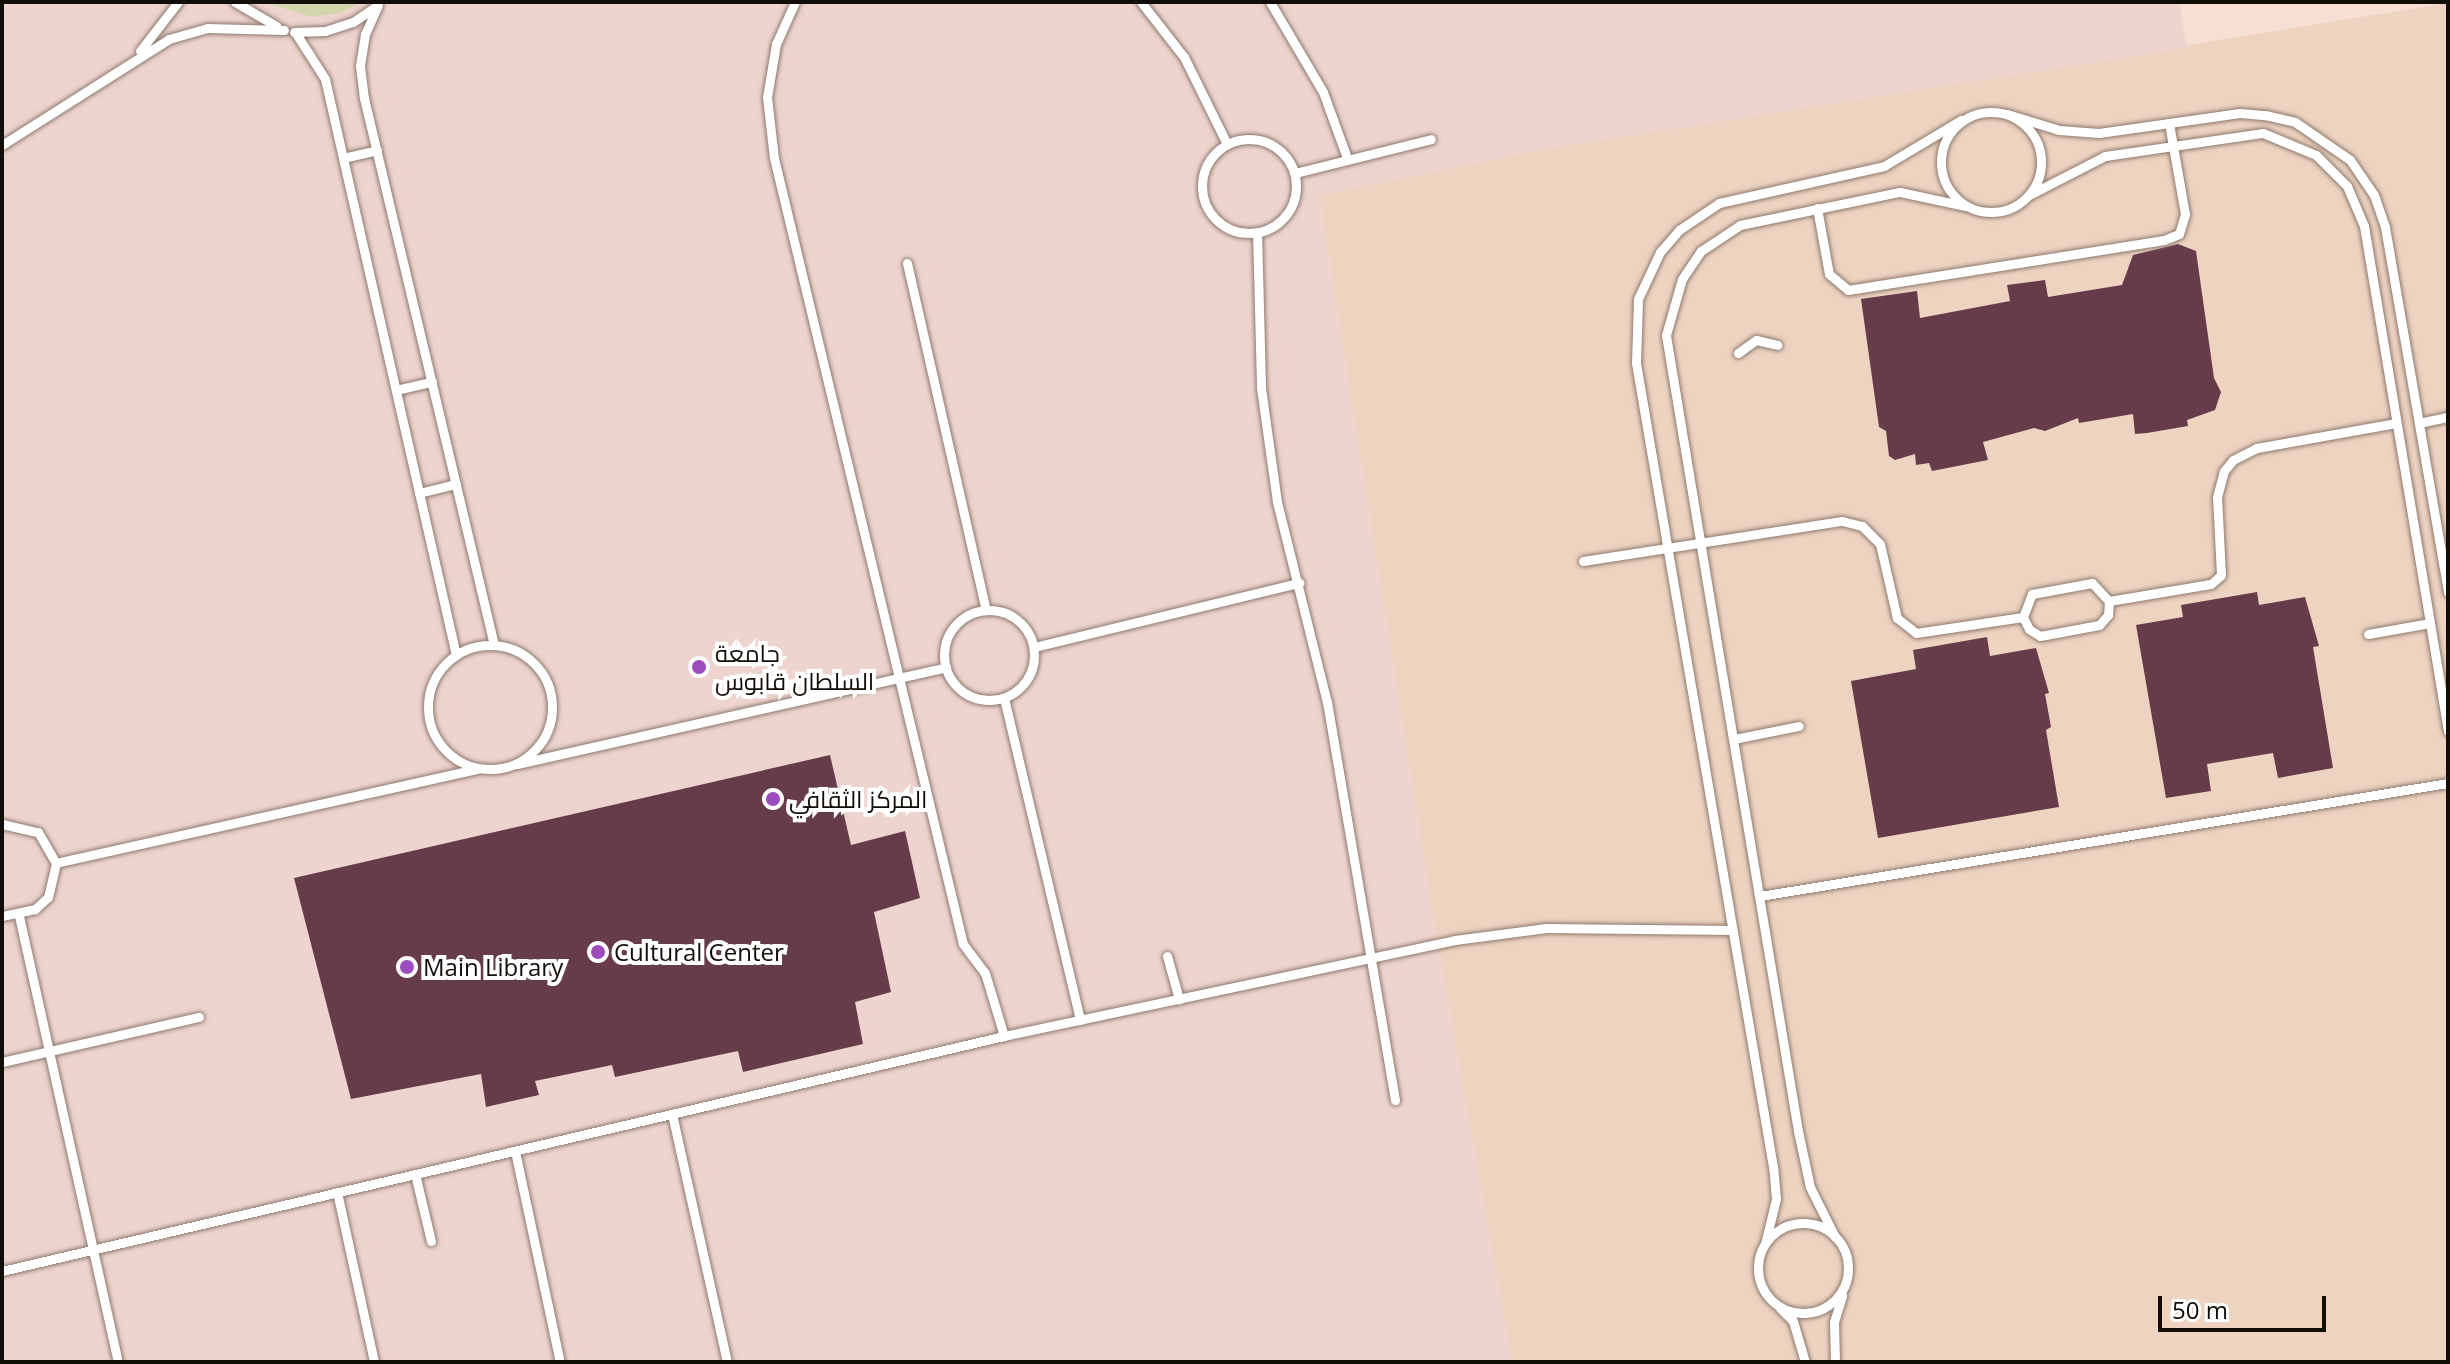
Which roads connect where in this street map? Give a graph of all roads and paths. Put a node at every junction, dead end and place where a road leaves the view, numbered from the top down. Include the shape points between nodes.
1 (178, 2) edge
2 (235, 2) edge
3 (795, 2) edge
4 (1141, 2) edge
5 (1270, 2) edge
6 (379, 4) edge
7 (284, 30) junction
8 (295, 32) junction
9 (135, 56) junction
10 (2007, 114) junction
11 (1961, 120) junction
12 (2169, 123) junction
13 (1431, 139) dead end
14 (1227, 144) junction
15 (2, 145) edge
16 (2173, 145) junction
17 (377, 150) junction
18 (343, 158) junction
19 (1347, 158) junction
20 (1295, 173) junction
21 (2029, 195) junction
22 (1965, 206) junction
23 (1817, 208) junction
24 (1257, 232) junction
25 (907, 263) dead end
26 (1777, 345) dead end
27 (1738, 353) dead end
28 (432, 382) junction
29 (396, 390) junction
30 (2448, 417) edge
31 (2396, 423) junction
32 (2419, 423) junction
33 (456, 484) junction
34 (419, 493) junction
35 (1702, 542) junction
36 (1667, 548) junction
37 (1583, 561) dead end
38 (1299, 583) junction
39 (2448, 593) edge
40 (2109, 601) junction
41 (986, 610) junction
42 (2023, 617) junction
43 (2430, 623) junction
44 (2368, 634) dead end
45 (494, 645) junction
46 (1034, 647) junction
47 (456, 655) junction
48 (946, 667) junction
49 (899, 680) junction
50 (1004, 698) junction
51 (1799, 726) dead end
52 (2448, 731) edge
53 (1734, 739) junction
54 (517, 764) junction
55 (477, 769) junction
56 (2448, 783) edge
57 (2, 824) edge
58 (56, 863) junction
59 (1760, 896) junction
60 (2, 916) edge
61 (19, 916) junction
62 (1732, 930) junction
63 (1167, 956) dead end
64 (1369, 958) junction
65 (1179, 999) junction
66 (199, 1017) dead end
67 (1080, 1020) junction
68 (1004, 1036) junction
69 (49, 1051) junction
70 (2, 1062) edge
71 (1395, 1100) dead end
72 (672, 1114) junction
73 (515, 1151) junction
74 (415, 1174) junction
75 (337, 1192) junction
76 (1835, 1237) junction
77 (431, 1241) dead end
78 (1765, 1244) junction
79 (93, 1250) junction
80 (2, 1271) edge
81 (1844, 1287) junction
82 (1772, 1300) junction
83 (118, 1362) edge
84 (374, 1362) edge
85 (560, 1362) edge
86 (727, 1362) edge
87 (1805, 1362) edge
88 (1835, 1362) edge

1 - 9 lane
2 - 7 lane
3 - 49 lane via 776,44 767,97 774,158
4 - 14 lane via 1184,57
5 - 19 lane via 1323,92
6 - 8 lane via 353,22 325,31
6 - 17 lane via 365,34 360,66
7 - 8 lane
7 - 9 lane via 207,28
8 - 18 lane via 325,79
9 - 15 lane
10 - 11 lane via 1991,111
10 - 12 lane via 2080,132
10 - 21 lane via 2021,121 2039,147 2038,180
11 - 22 lane via 1942,146 1940,162 1943,179
11 - 36 lane via 1884,166 1719,203 1679,230 1660,252 1638,299 1633,329
12 - 16 lane
12 - 32 lane via 2265,115 2295,122 2350,160 2374,195 2385,227
13 - 19 lane
14 - 20 lane via 1243,139 1268,143 1287,158
14 - 24 lane via 1206,168 1205,201 1225,226
16 - 21 lane via 2087,161
16 - 23 lane via 2185,214 2179,234 2164,240 1848,290 1829,274
16 - 31 lane via 2263,133 2298,145 2332,167 2347,186 2364,226
17 - 18 lane
17 - 28 lane
18 - 29 lane
19 - 20 lane
20 - 24 lane via 1293,204 1272,227
21 - 22 lane via 1999,212
22 - 23 lane via 1900,192
23 - 35 lane via 1765,216 1717,237 1682,279 1670,306 1670,379
24 - 38 lane via 1261,388 1277,502
25 - 41 lane
26 - 27 lane via 1756,340
28 - 29 lane
28 - 33 lane
29 - 34 lane
30 - 32 lane
31 - 40 lane via 2257,448 2233,460 2217,497 2221,575 2211,584
31 - 43 lane
32 - 39 lane
33 - 34 lane
33 - 45 lane
34 - 47 lane
35 - 36 lane
35 - 42 lane via 1842,521 1862,526 1880,544 1897,618 1916,633
35 - 53 lane
36 - 37 lane
36 - 62 lane
38 - 46 lane
38 - 64 lane via 1327,702
40 - 42 lane via 2092,583 2032,594
40 - 42 lane via 2108,615 2099,625 2084,628 2040,636
41 - 46 lane via 1022,623
41 - 48 lane via 957,623 944,651
43 - 44 lane
43 - 52 lane
45 - 47 lane
45 - 54 lane via 526,657 550,692 546,735
46 - 50 lane via 1029,678
47 - 55 lane via 431,688 428,709 442,747
48 - 49 lane
48 - 50 lane via 968,696
49 - 54 lane
49 - 68 lane via 963,944 985,973
50 - 67 lane
51 - 53 lane
53 - 59 lane
54 - 55 lane
55 - 58 lane
56 - 59 lane
57 - 58 lane via 21,824 38,832
58 - 61 lane via 48,897
59 - 76 lane via 1810,1187
60 - 61 lane
61 - 69 lane
62 - 64 lane via 1546,928
62 - 78 lane via 1773,1167 1774,1220
63 - 65 lane
64 - 65 lane
64 - 71 lane
65 - 67 lane
66 - 69 lane
67 - 68 lane
68 - 72 lane
69 - 70 lane
69 - 79 lane
72 - 73 lane
72 - 86 lane
73 - 74 lane
73 - 85 lane
74 - 75 lane
74 - 77 lane
75 - 79 lane
75 - 84 lane
76 - 78 lane via 1803,1223 1788,1225
76 - 81 lane via 1847,1258
78 - 82 lane via 1759,1274
79 - 80 lane
79 - 83 lane
81 - 82 lane via 1837,1299 1811,1312 1797,1313
81 - 88 lane via 1834,1322
82 - 87 lane via 1793,1321

